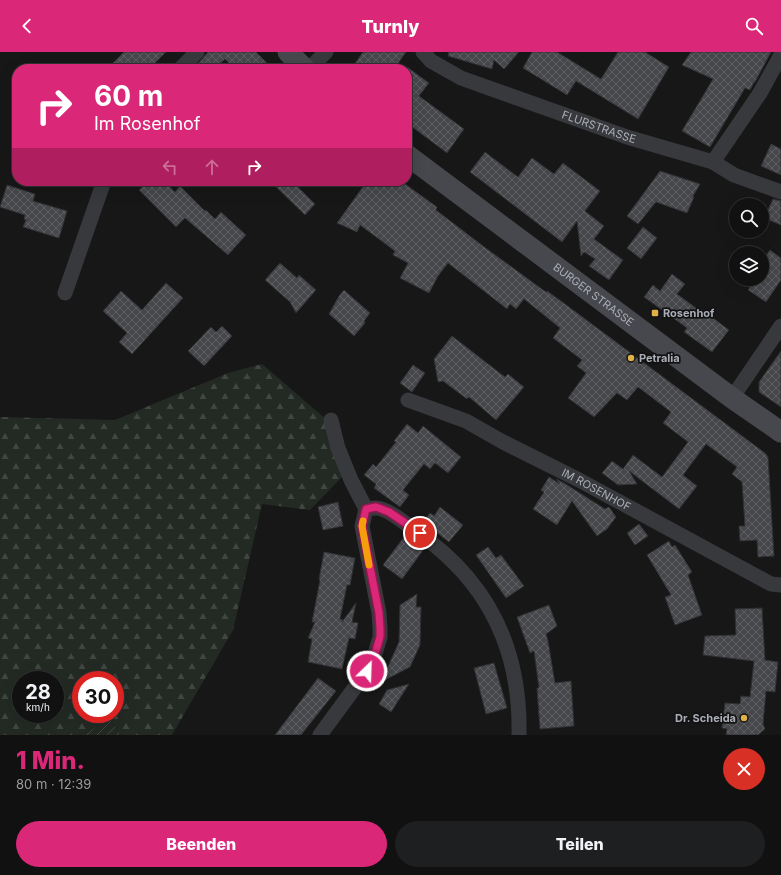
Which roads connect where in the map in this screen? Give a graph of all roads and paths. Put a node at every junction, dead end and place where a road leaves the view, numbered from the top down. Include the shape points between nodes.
1 (197, 52) edge
2 (288, 52) edge
3 (326, 52) edge
4 (423, 52) edge
5 (781, 55) edge
6 (185, 64) edge
7 (301, 64) edge
8 (314, 64) edge
9 (412, 159) edge
10 (713, 162) junction
11 (102, 186) edge
12 (781, 192) edge
13 (65, 293) dead end
14 (781, 326) edge
15 (732, 398) junction
16 (408, 400) dead end
17 (331, 420) dead end
18 (781, 432) edge
19 (366, 509) junction
20 (781, 585) edge
21 (320, 735) edge
22 (520, 735) edge

1 - 6 street
2 - 7 main road
3 - 8 street
4 - 10 street, FLURSTRASSE via 431,61 461,78 627,137
5 - 10 street via 760,93
9 - 15 main road, BURGER STRASSE
10 - 12 street, FLURSTRASSE via 734,175
11 - 13 street
14 - 15 street
15 - 18 main road, BURGER STRASSE
16 - 20 street, IM ROSENHOF via 466,421 771,584
17 - 19 street via 338,448
19 - 21 street via 362,526 379,613 380,637 367,671
19 - 22 street via 376,507 389,512 420,533 452,559 477,588 495,618 512,662 520,714

